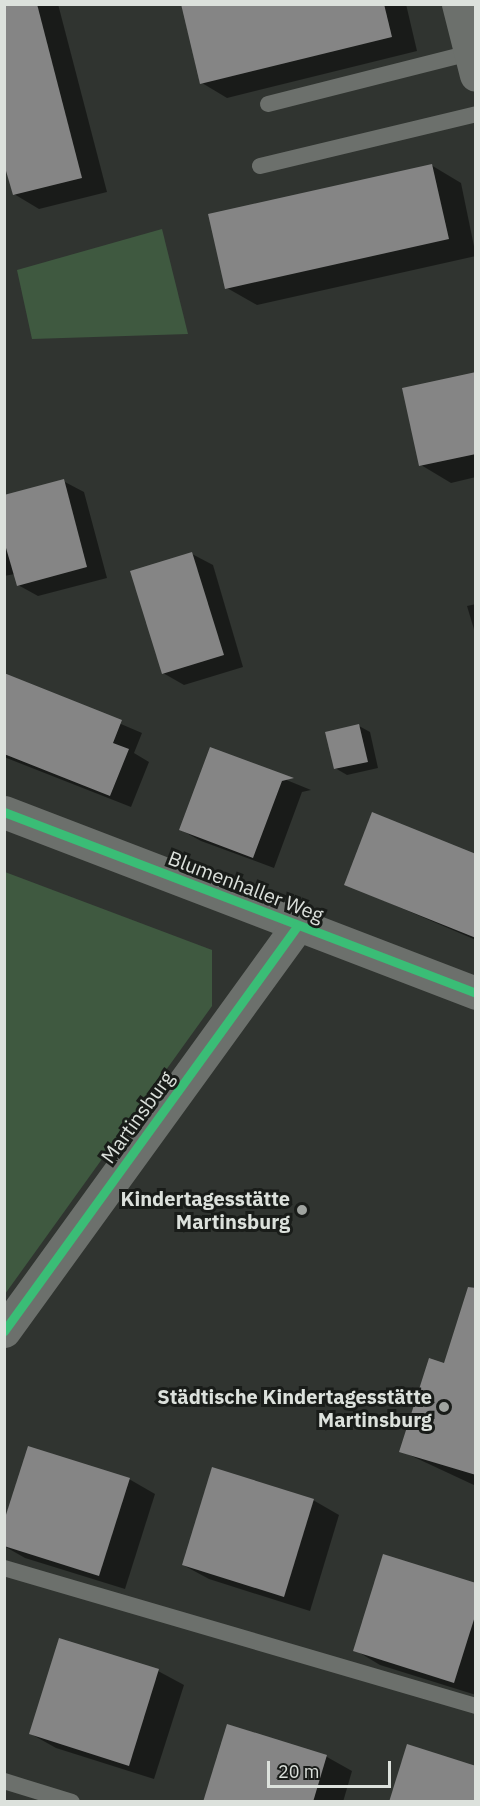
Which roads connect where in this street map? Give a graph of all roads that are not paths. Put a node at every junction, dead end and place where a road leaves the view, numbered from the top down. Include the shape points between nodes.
1 (458, 4) edge
2 (473, 64) edge
3 (267, 104) dead end
4 (476, 114) edge
5 (261, 166) dead end
6 (4, 812) edge
7 (298, 925) junction
8 (476, 993) edge
9 (4, 1331) edge
10 (4, 1568) edge
11 (476, 1706) edge
12 (4, 1781) edge
13 (72, 1802) edge

1 - 2 street
2 - 3 lane
4 - 5 lane
6 - 7 street, Blumenhaller Weg
7 - 8 street, Blumenhaller Weg
7 - 9 street, Martinsburg
10 - 11 lane
12 - 13 lane

